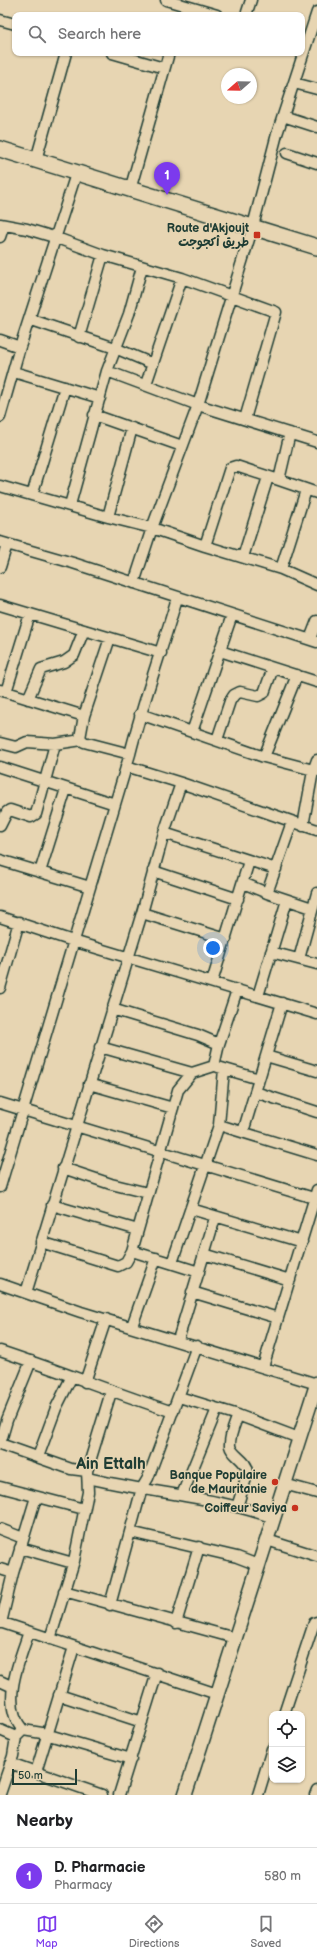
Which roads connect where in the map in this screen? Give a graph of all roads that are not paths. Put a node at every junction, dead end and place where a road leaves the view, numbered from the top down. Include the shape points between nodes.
1 (166, 0) edge
2 (250, 0) edge
3 (184, 7) edge
4 (205, 12) edge
5 (247, 12) edge
6 (317, 12) edge
7 (0, 20) edge
8 (12, 23) edge
9 (306, 42) edge
10 (317, 49) edge
11 (65, 56) edge
12 (122, 56) edge
13 (168, 56) edge
14 (302, 56) edge
15 (164, 68) junction
16 (294, 83) junction
17 (317, 89) edge
18 (283, 116) junction
19 (317, 127) edge
20 (0, 149) edge
21 (287, 153) dead end
22 (36, 160) junction
23 (317, 161) edge
24 (76, 174) junction
25 (130, 190) junction
26 (2, 225) edge
27 (253, 226) junction
28 (0, 237) edge
29 (54, 237) junction
30 (316, 244) edge
31 (103, 255) junction
32 (142, 267) junction
33 (182, 278) junction
34 (230, 296) junction
35 (29, 319) junction
36 (79, 337) junction
37 (0, 340) edge
38 (20, 347) junction
39 (115, 348) junction
40 (154, 364) junction
41 (107, 371) junction
42 (14, 372) junction
43 (146, 384) junction
44 (65, 388) junction
45 (4, 390) edge
46 (100, 398) junction
47 (198, 405) junction
48 (94, 416) junction
49 (0, 417) edge
50 (245, 419) junction
51 (132, 428) junction
52 (290, 433) junction
53 (317, 442) edge
54 (182, 446) junction
55 (268, 477) junction
56 (279, 480) junction
57 (0, 486) edge
58 (306, 490) junction
59 (317, 493) edge
60 (32, 495) junction
61 (70, 506) junction
62 (108, 517) junction
63 (152, 528) junction
64 (3, 543) edge
65 (205, 546) junction
66 (243, 558) junction
67 (0, 567) edge
68 (281, 569) junction
69 (134, 584) junction
70 (317, 585) edge
71 (177, 598) junction
72 (0, 605) edge
73 (30, 614) junction
74 (232, 615) junction
75 (317, 621) edge
76 (84, 630) junction
77 (110, 638) junction
78 (313, 641) edge
79 (220, 651) junction
80 (161, 653) junction
81 (273, 668) junction
82 (296, 675) junction
83 (317, 682) edge
84 (3, 691) edge
85 (28, 699) junction
86 (140, 714) junction
87 (84, 716) junction
88 (192, 732) junction
89 (82, 740) junction
90 (217, 740) junction
91 (0, 743) edge
92 (55, 744) junction
93 (130, 754) junction
94 (264, 757) junction
95 (317, 760) edge
96 (126, 766) junction
97 (0, 767) edge
98 (315, 771) edge
99 (46, 782) junction
100 (181, 783) junction
101 (66, 789) junction
102 (115, 804) junction
103 (292, 822) junction
104 (0, 826) edge
105 (303, 826) junction
106 (317, 830) edge
107 (164, 833) junction
108 (0, 860) edge
109 (249, 861) junction
110 (276, 869) junction
111 (153, 871) junction
112 (40, 872) junction
113 (243, 883) junction
114 (90, 887) junction
115 (267, 893) junction
116 (317, 893) edge
117 (238, 899) junction
118 (287, 900) junction
119 (312, 908) junction
120 (142, 912) junction
121 (0, 917) edge
122 (19, 922) junction
123 (313, 923) edge
124 (226, 939) junction
125 (73, 941) junction
126 (271, 952) junction
127 (128, 957) junction
128 (299, 959) junction
129 (317, 964) edge
130 (3, 971) edge
131 (212, 982) junction
132 (0, 988) edge
133 (237, 990) junction
134 (258, 996) junction
135 (282, 1003) junction
136 (112, 1009) junction
137 (317, 1014) edge
138 (219, 1044) junction
139 (100, 1047) junction
140 (266, 1056) junction
141 (214, 1066) junction
142 (224, 1069) junction
143 (317, 1071) edge
144 (192, 1073) junction
145 (259, 1079) junction
146 (89, 1084) junction
147 (255, 1092) junction
148 (0, 1103) edge
149 (173, 1108) junction
150 (24, 1110) junction
151 (317, 1112) edge
152 (219, 1124) junction
153 (76, 1125) junction
154 (243, 1132) junction
155 (160, 1151) junction
156 (317, 1155) edge
157 (206, 1166) junction
158 (63, 1168) junction
159 (0, 1186) edge
160 (148, 1193) junction
161 (316, 1195) edge
162 (52, 1205) junction
163 (191, 1209) junction
164 (215, 1218) junction
165 (138, 1230) junction
166 (41, 1242) junction
167 (302, 1242) junction
168 (132, 1251) junction
169 (204, 1254) junction
170 (156, 1258) junction
171 (172, 1263) junction
172 (199, 1272) junction
173 (290, 1280) junction
174 (0, 1284) edge
175 (192, 1292) junction
176 (26, 1293) junction
177 (278, 1318) junction
178 (106, 1319) junction
179 (132, 1326) junction
180 (178, 1340) junction
181 (197, 1346) junction
182 (0, 1351) edge
183 (31, 1361) junction
184 (263, 1367) junction
185 (72, 1376) junction
186 (85, 1382) junction
187 (317, 1383) edge
188 (111, 1392) junction
189 (179, 1397) junction
190 (217, 1409) junction
191 (173, 1412) junction
192 (238, 1415) junction
193 (299, 1438) junction
194 (0, 1444) edge
195 (38, 1457) junction
196 (88, 1475) junction
197 (284, 1484) junction
198 (0, 1487) edge
199 (142, 1488) junction
200 (317, 1493) edge
201 (182, 1495) junction
202 (36, 1497) junction
203 (237, 1507) junction
204 (84, 1509) junction
205 (274, 1518) junction
206 (0, 1529) edge
207 (130, 1532) junction
208 (23, 1538) junction
209 (267, 1540) junction
210 (199, 1547) junction
211 (20, 1548) junction
212 (317, 1556) edge
213 (73, 1563) junction
214 (258, 1565) junction
215 (0, 1569) edge
216 (13, 1573) junction
217 (64, 1591) junction
218 (110, 1605) junction
219 (0, 1622) edge
220 (317, 1622) edge
221 (176, 1623) junction
222 (29, 1632) junction
223 (235, 1638) junction
224 (50, 1639) junction
225 (74, 1647) junction
226 (157, 1673) junction
227 (0, 1681) edge
228 (10, 1686) junction
229 (217, 1694) junction
230 (59, 1695) junction
231 (285, 1711) edge
232 (142, 1722) junction
233 (0, 1730) edge
234 (20, 1733) junction
235 (47, 1735) junction
236 (131, 1759) junction
237 (269, 1759) edge
238 (10, 1763) junction
239 (36, 1772) junction
240 (317, 1790) edge
241 (0, 1794) edge
242 (102, 1795) edge
243 (119, 1795) edge
244 (184, 1795) edge
245 (258, 1795) edge
246 (315, 1795) edge

1 - 3 street
2 - 5 street
3 - 4 street
6 - 9 street
7 - 8 street
9 - 10 street
11 - 22 street
12 - 15 street
13 - 15 street
14 - 16 street
15 - 25 street
16 - 17 street
16 - 18 street
18 - 19 street
18 - 27 street
20 - 22 highway
21 - 23 street
22 - 24 highway
24 - 25 highway
24 - 29 street
25 - 27 highway
26 - 28 street
26 - 29 street
27 - 30 highway
27 - 34 street
29 - 31 street
29 - 35 street
31 - 32 street
31 - 36 street
32 - 33 street
32 - 39 street via 129,314
33 - 34 street
33 - 40 street
34 - 47 street
34 - 50 street via 276,312
35 - 36 street
35 - 38 street
36 - 39 street
37 - 38 street
38 - 42 street
39 - 40 street
39 - 41 street
40 - 43 street
41 - 43 street
41 - 46 street
42 - 44 street
42 - 45 street
43 - 47 street
44 - 46 street
44 - 60 street
45 - 49 street
46 - 48 street
47 - 50 street
47 - 54 street
48 - 51 street
48 - 61 street
50 - 52 street
51 - 54 street
51 - 62 street
52 - 53 street
52 - 56 street
54 - 63 street
55 - 56 street
55 - 65 street via 236,466 230,468
55 - 66 street
56 - 58 street
57 - 60 street
58 - 59 street
58 - 68 street
60 - 61 street
61 - 62 street
62 - 63 street
63 - 65 street
63 - 69 street
64 - 67 street
64 - 69 street
65 - 66 street
66 - 68 street
68 - 70 street
69 - 71 street
71 - 74 street
71 - 80 street
72 - 73 street
73 - 76 street
73 - 84 street
74 - 78 street
74 - 79 street
75 - 78 street
76 - 77 street
76 - 85 street via 74,655 64,662 41,669
77 - 80 street
77 - 87 street
79 - 81 street
79 - 88 street
80 - 86 street
81 - 82 street
81 - 90 street via 264,694 258,696 240,692 232,697
82 - 83 street
82 - 94 street
84 - 85 street
85 - 87 street
86 - 88 street
86 - 93 street
87 - 89 street via 80,735
88 - 90 street
89 - 92 street
89 - 93 street
90 - 94 street
91 - 92 street via 12,747 27,742
92 - 99 street
93 - 96 street
94 - 98 street
95 - 98 street
96 - 100 street
96 - 102 street
97 - 99 street
98 - 105 street
99 - 101 street
99 - 104 street via 34,816 10,810
100 - 103 street
100 - 107 street
101 - 102 street
101 - 112 street
102 - 114 street
103 - 105 street
103 - 110 street
105 - 106 street
107 - 109 street
107 - 111 street
108 - 112 street
109 - 110 street
109 - 113 street
110 - 115 street
111 - 117 street
111 - 120 street
112 - 114 street
113 - 115 street
113 - 117 street
114 - 125 street
115 - 118 street
116 - 119 street
117 - 124 street
118 - 119 street
118 - 126 street
119 - 123 street
120 - 124 street
120 - 127 street
121 - 122 street
122 - 125 street
122 - 130 street
123 - 128 street
124 - 131 street
125 - 127 street
125 - 150 street
126 - 128 street
126 - 134 street
127 - 131 street
127 - 136 street
128 - 129 street
130 - 132 street
131 - 133 street
133 - 134 street
133 - 138 street
134 - 135 street
135 - 137 street
135 - 140 street
136 - 138 street via 198,1035
136 - 139 street
138 - 141 street
139 - 144 street
139 - 146 street
140 - 143 street
140 - 145 street
141 - 142 street
141 - 144 street
142 - 145 street
142 - 152 street
144 - 149 street via 179,1086
145 - 147 street
146 - 149 street
146 - 153 street
147 - 151 street
147 - 154 street
148 - 150 street
149 - 155 street
150 - 153 street
150 - 159 street
152 - 154 street
152 - 157 street
153 - 155 street
153 - 158 street
154 - 156 street
155 - 157 street
155 - 160 street
157 - 161 street
157 - 163 street
158 - 160 street via 110,1184
158 - 162 street
160 - 165 street
161 - 167 street
162 - 165 street
162 - 166 street
163 - 164 street
163 - 171 street
164 - 167 street
164 - 169 street
165 - 168 street
166 - 168 street via 118,1266 126,1262
166 - 176 street
167 - 173 street
168 - 170 street
169 - 172 street
169 - 173 street
170 - 171 street
170 - 179 street
171 - 172 street
172 - 175 street
173 - 177 street
174 - 176 street
175 - 177 street
175 - 180 street
176 - 178 street
177 - 184 street
178 - 179 street
178 - 186 street
179 - 180 street
180 - 181 street
181 - 184 street
181 - 189 street
182 - 183 street
183 - 185 street
183 - 194 street via 6,1420
184 - 187 street
185 - 186 street
185 - 195 street via 56,1408
186 - 188 street
187 - 193 main road
188 - 191 street
188 - 196 street
189 - 190 street
189 - 191 street
190 - 192 street
190 - 201 street
191 - 199 street
192 - 193 street
192 - 203 street via 230,1445 244,1461 248,1472
193 - 197 main road
194 - 195 street
195 - 196 street
196 - 199 street
196 - 204 street
197 - 200 street
197 - 205 main road
198 - 202 street
199 - 201 street
199 - 207 street
201 - 203 street
202 - 204 street
202 - 208 street
203 - 205 street
204 - 213 street
205 - 209 main road
206 - 208 street
207 - 210 street
207 - 218 street
208 - 211 street
209 - 212 street
209 - 214 main road
210 - 214 street
210 - 221 street
211 - 213 street
211 - 216 street
213 - 217 street
214 - 223 main road
215 - 216 street
216 - 219 street
217 - 218 street
217 - 224 street
218 - 221 street
219 - 222 street
220 - 231 street via 314,1623
221 - 223 street
222 - 224 street
222 - 228 street
223 - 229 main road
224 - 225 street
225 - 226 street
225 - 230 street
226 - 229 street
226 - 232 street
227 - 228 street
228 - 234 street via 9,1696
229 - 244 main road
230 - 232 street
230 - 235 street
232 - 236 street
233 - 234 street
234 - 235 street
234 - 238 street
235 - 236 street
235 - 239 street
236 - 243 street
237 - 245 street
238 - 239 street
238 - 241 street
239 - 242 street
240 - 246 street

